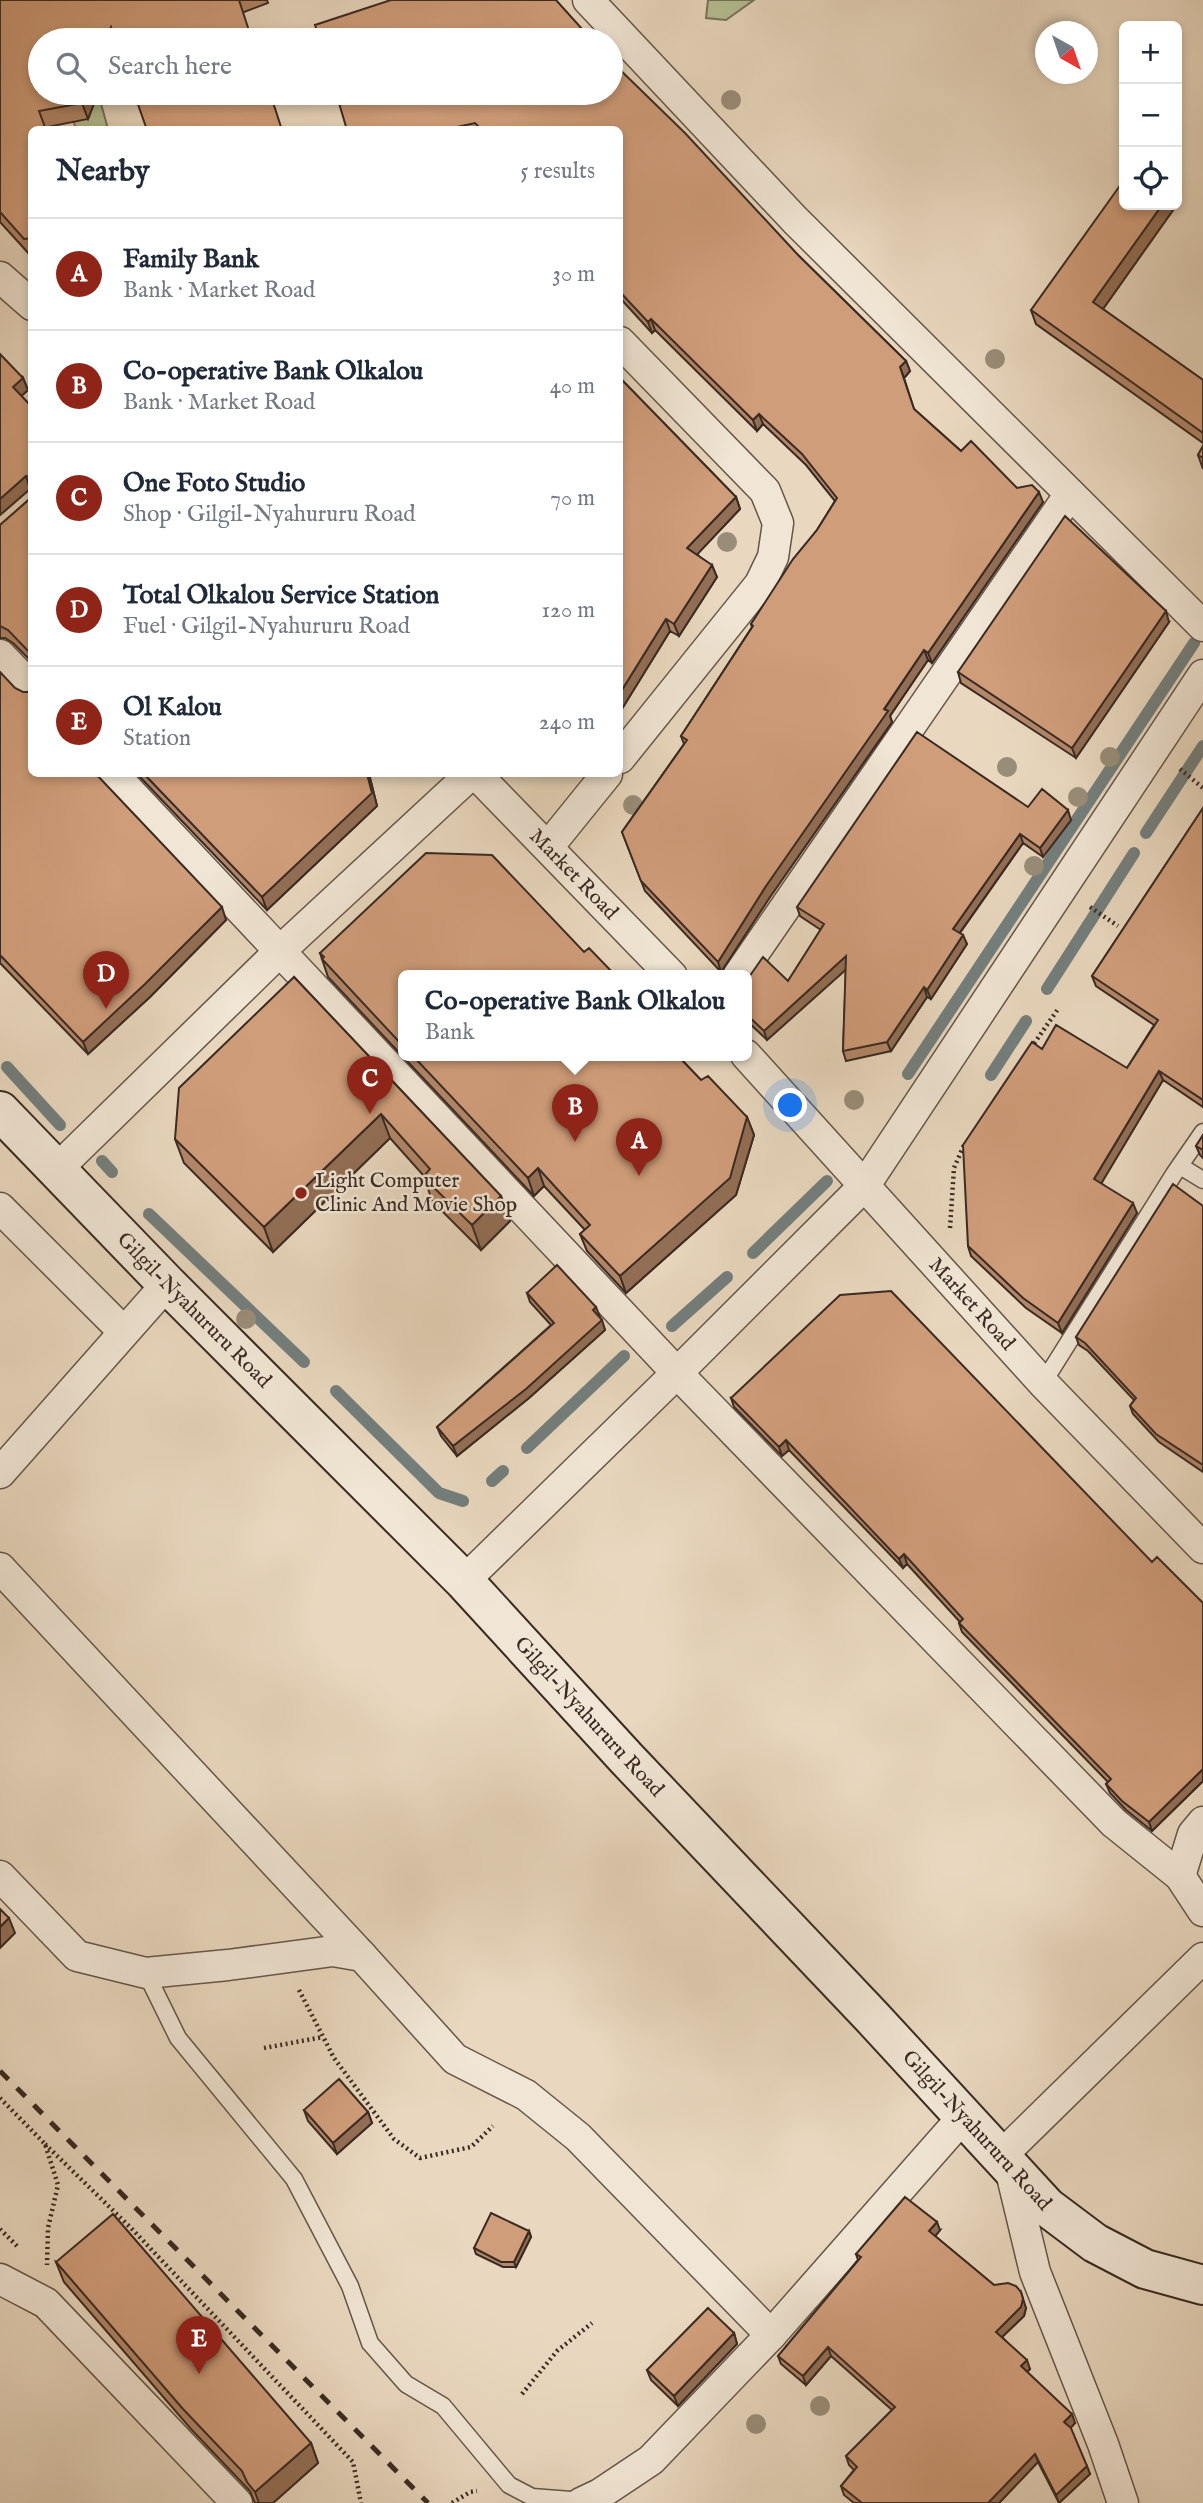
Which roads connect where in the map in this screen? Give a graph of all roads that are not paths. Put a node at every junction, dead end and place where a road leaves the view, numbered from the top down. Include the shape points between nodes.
1 (588, 0) edge
2 (614, 28) edge
3 (623, 37) edge
4 (0, 277) edge
5 (28, 302) edge
6 (623, 345) edge
7 (1070, 494) junction
8 (1203, 626) edge
9 (0, 655) edge
10 (1203, 675) edge
11 (28, 684) edge
12 (623, 754) edge
13 (470, 777) edge
14 (476, 777) edge
15 (605, 777) edge
16 (127, 778) edge
17 (548, 847) junction
18 (281, 950) junction
19 (666, 970) edge
20 (742, 970) edge
21 (752, 1061) edge
22 (0, 1111) edge
23 (1203, 1132) edge
24 (1180, 1166) junction
25 (56, 1170) junction
26 (1203, 1180) edge
27 (865, 1185) junction
28 (0, 1208) edge
29 (167, 1284) junction
30 (124, 1332) junction
31 (677, 1373) junction
32 (1044, 1383) junction
33 (0, 1473) edge
34 (1203, 1548) edge
35 (0, 1568) edge
36 (464, 1581) junction
37 (1203, 1822) edge
38 (1180, 1875) junction
39 (0, 1876) edge
40 (1203, 1911) edge
41 (362, 1955) junction
42 (1203, 1958) edge
43 (146, 1973) junction
44 (963, 2117) junction
45 (1005, 2162) junction
46 (0, 2279) edge
47 (1203, 2285) edge
48 (771, 2335) junction
49 (582, 2502) edge
50 (237, 2503) edge
51 (1123, 2503) edge

1 - 2 street
3 - 7 street via 795,220
4 - 5 street
6 - 12 street via 765,491 778,523 773,557 760,584
7 - 8 street
7 - 20 street
9 - 11 street
10 - 27 street
13 - 18 street
14 - 17 street, Market Road
15 - 17 street
16 - 18 street
17 - 19 street, Market Road
18 - 25 street
18 - 31 street
21 - 27 street, Market Road
22 - 25 main road, Gilgil-Nyahururu Road
23 - 24 lane
24 - 26 lane
24 - 32 lane
25 - 29 main road, Gilgil-Nyahururu Road
27 - 31 street
27 - 32 street, Market Road
28 - 30 street
29 - 30 street
29 - 36 main road, Gilgil-Nyahururu Road
30 - 33 street
31 - 36 street
31 - 38 street via 1114,1822
32 - 34 street, Market Road
35 - 41 street
36 - 44 main road, Gilgil-Nyahururu Road
37 - 38 street via 1193,1834
38 - 40 street
39 - 43 street via 77,1956
41 - 43 street via 333,1951
41 - 48 street via 455,2059 526,2095 578,2137
42 - 45 street
43 - 49 lane via 178,2038 294,2179 350,2286 370,2343 406,2385 443,2406 509,2485 532,2497
44 - 45 main road, Gilgil-Nyahururu Road
44 - 48 street
45 - 47 main road, Gilgil-Nyahururu Road via 1047,2207 1095,2243 1144,2269
45 - 51 street via 1035,2272
46 - 50 street via 46,2303
48 - 49 street via 651,2460

